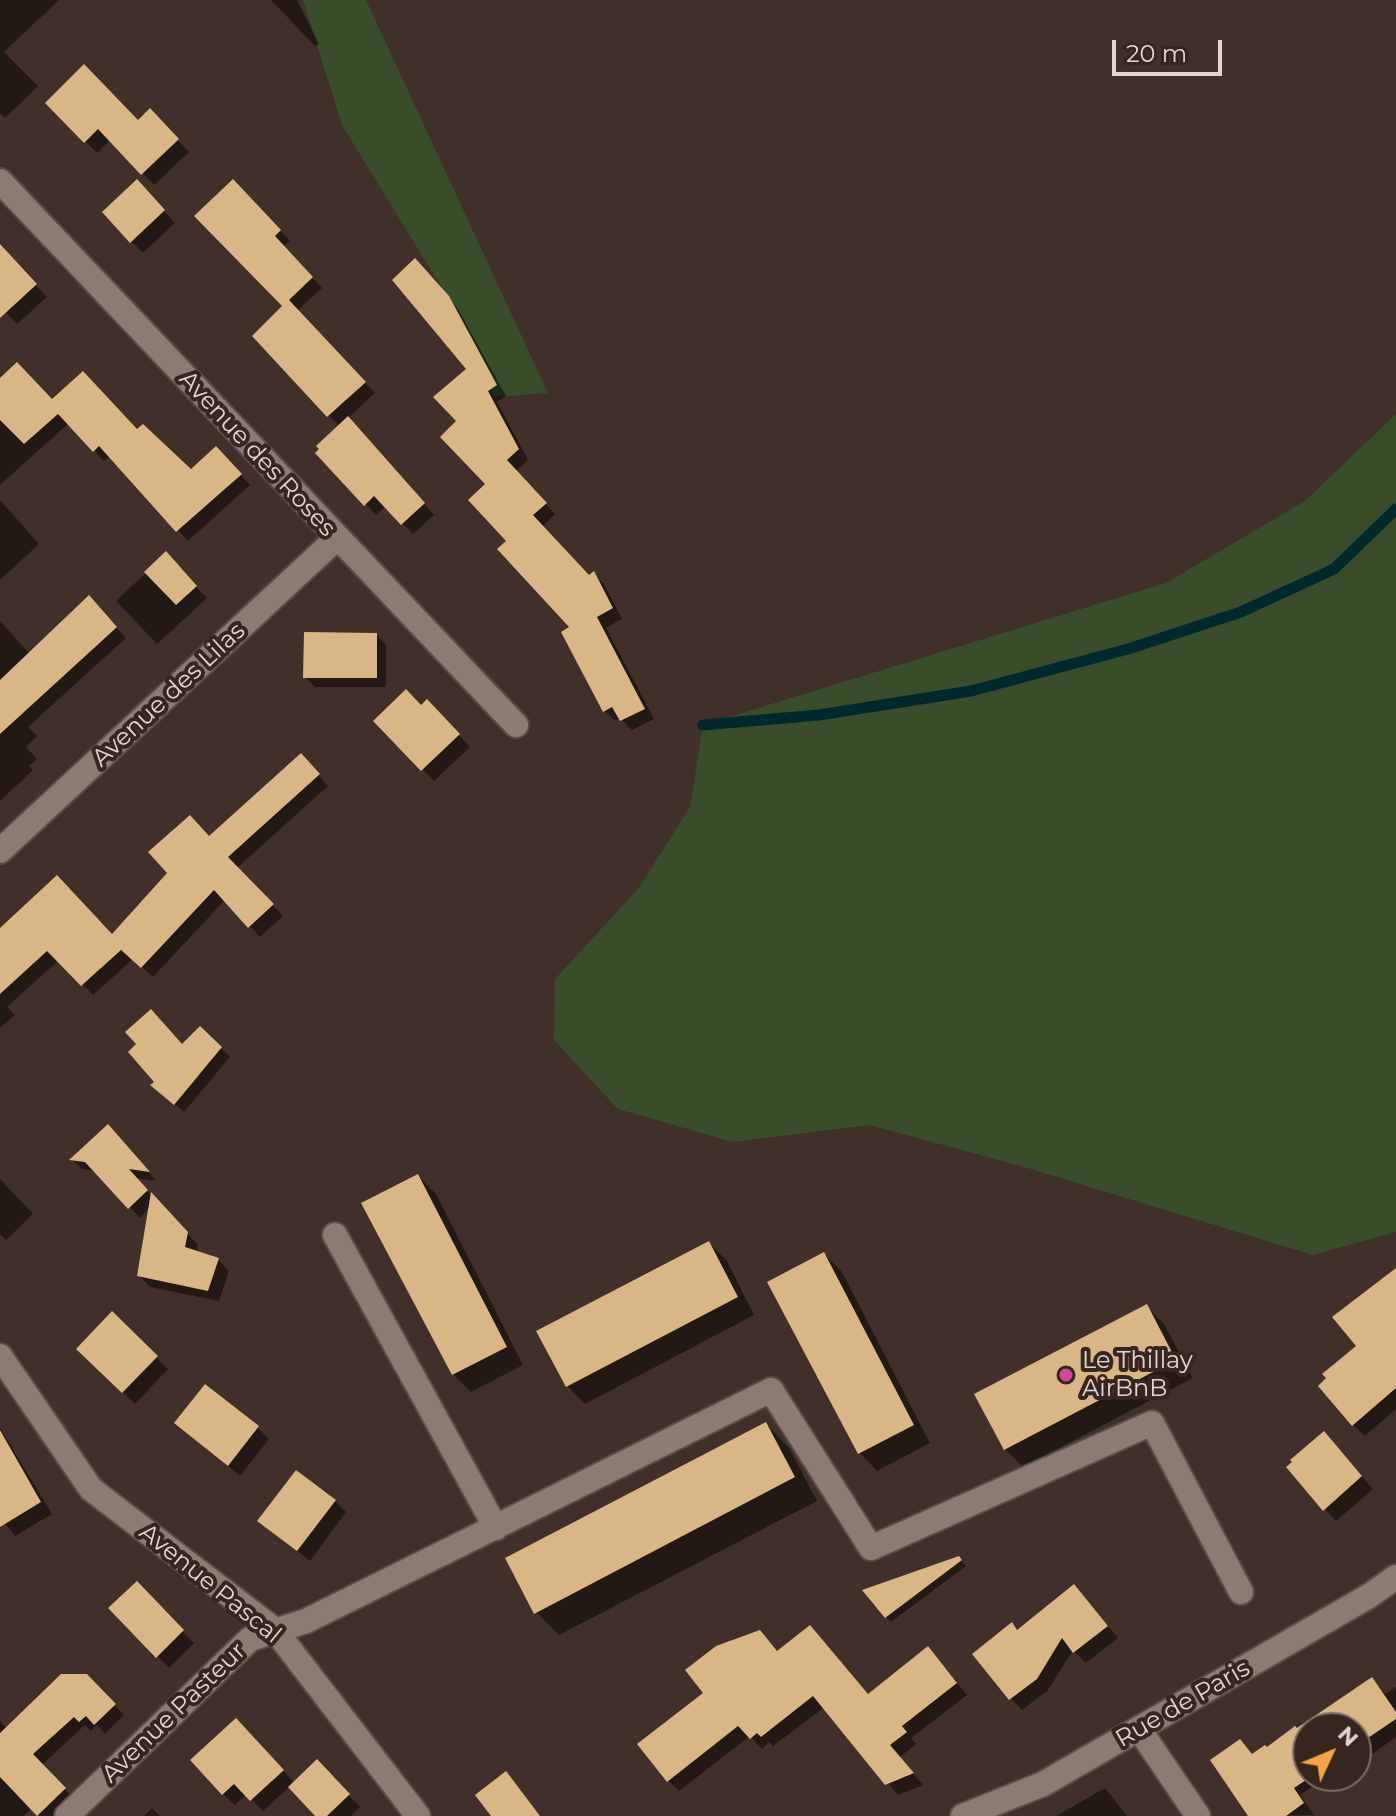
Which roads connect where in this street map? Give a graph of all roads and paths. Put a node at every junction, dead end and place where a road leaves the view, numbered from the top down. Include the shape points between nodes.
1 (0, 181) edge
2 (337, 538) junction
3 (516, 725) dead end
4 (0, 851) edge
5 (335, 1235) dead end
6 (0, 1356) edge
7 (496, 1528) junction
8 (1396, 1577) edge
9 (1241, 1592) dead end
10 (275, 1630) junction
11 (1139, 1729) junction
12 (67, 1816) edge
13 (418, 1816) edge
14 (963, 1816) edge
15 (1198, 1816) edge

1 - 2 street, Avenue des Roses
2 - 3 street, Avenue des Roses
2 - 4 street, Avenue des Lilas
5 - 7 street
6 - 10 street, Avenue Pascal via 91,1489
7 - 9 street, Avenue Pasteur via 771,1390 871,1548 1152,1423
7 - 10 street, Avenue Pasteur via 306,1621
8 - 11 street, Rue de Paris
10 - 12 street, Avenue Pasteur via 250,1639
10 - 13 street, Avenue Pascal
11 - 14 street, Rue de Paris via 1043,1784
11 - 15 street

